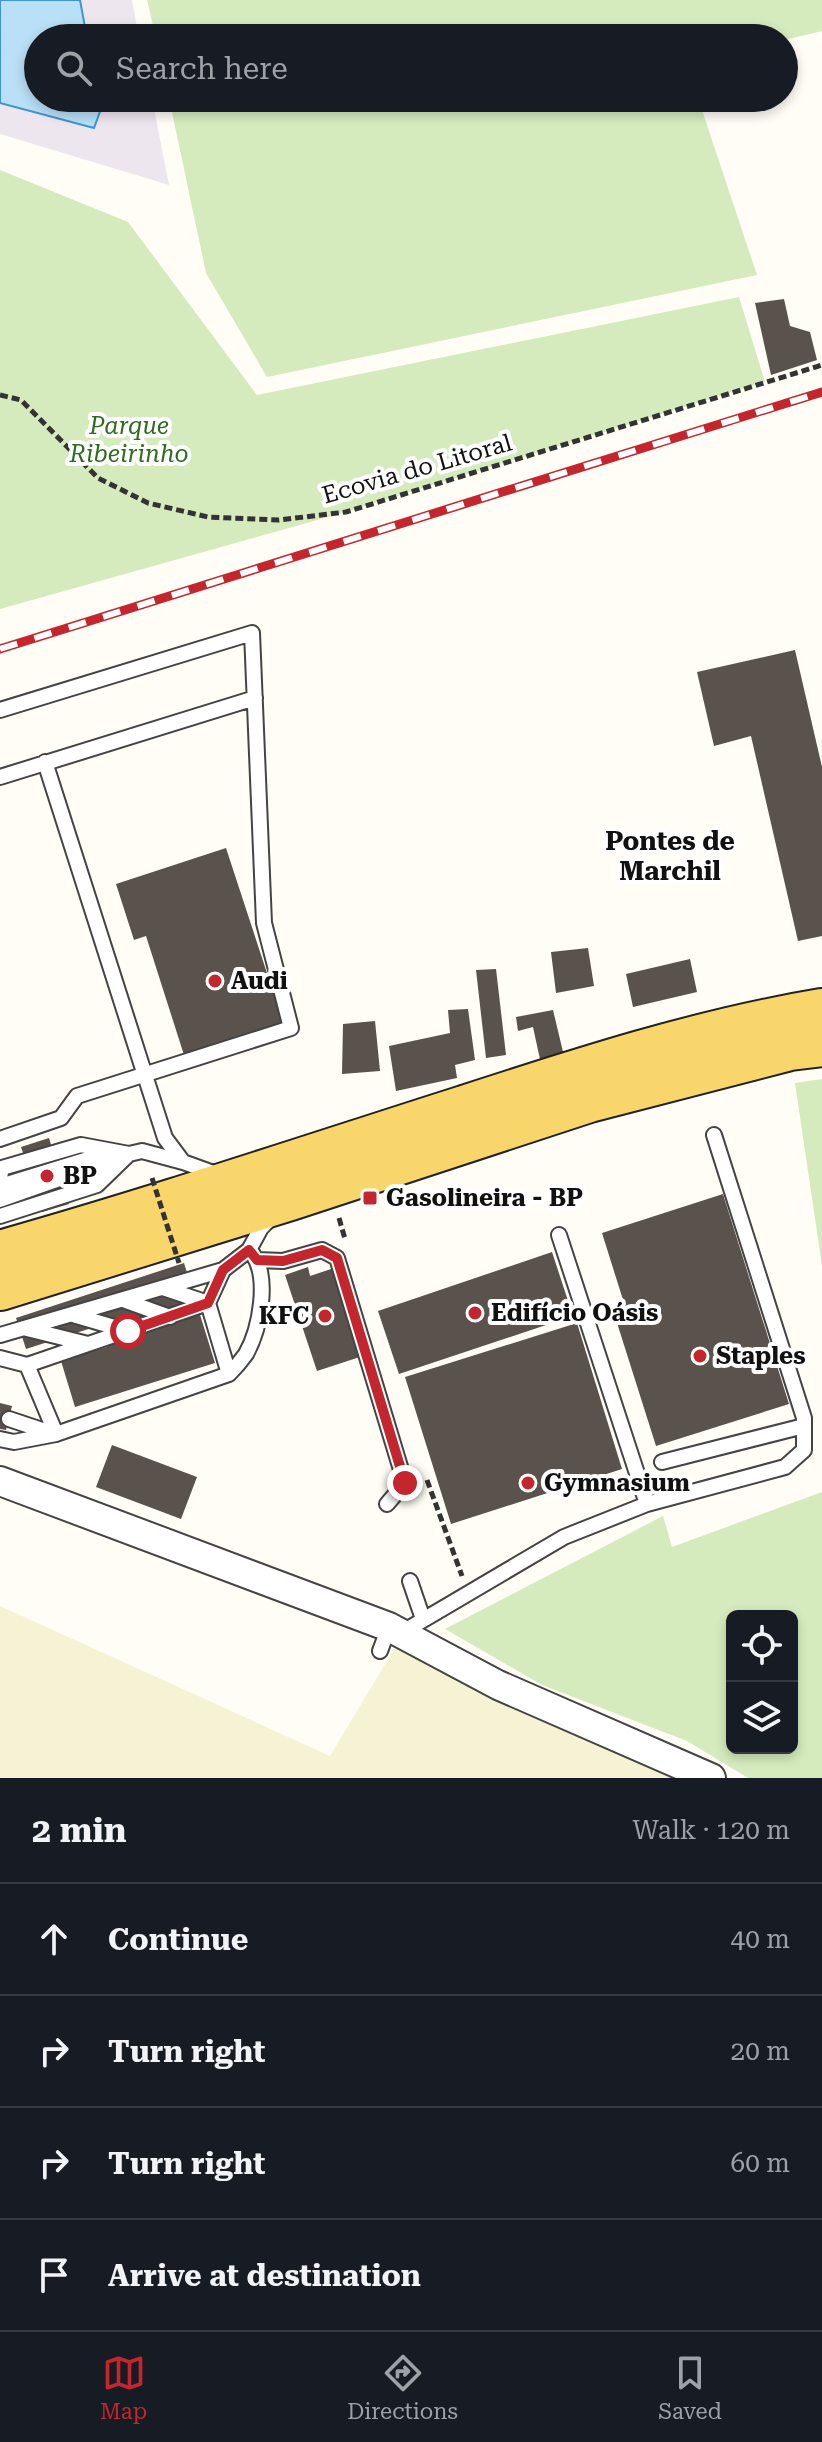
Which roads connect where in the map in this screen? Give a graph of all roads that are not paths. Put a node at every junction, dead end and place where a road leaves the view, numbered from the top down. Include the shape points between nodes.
1 (255, 698) junction
2 (0, 710) edge
3 (45, 762) junction
4 (0, 777) edge
5 (822, 1011) edge
6 (822, 1044) edge
7 (144, 1073) junction
8 (714, 1135) dead end
9 (0, 1139) edge
10 (129, 1154) junction
11 (183, 1162) junction
12 (0, 1177) edge
13 (242, 1179) junction
14 (0, 1186) edge
15 (290, 1198) junction
16 (0, 1200) edge
17 (0, 1216) edge
18 (559, 1235) dead end
19 (0, 1253) edge
20 (253, 1255) junction
21 (223, 1270) junction
22 (0, 1288) edge
23 (162, 1288) junction
24 (122, 1300) junction
25 (208, 1303) junction
26 (73, 1314) junction
27 (170, 1317) junction
28 (27, 1329) junction
29 (128, 1331) junction
30 (0, 1335) edge
31 (88, 1344) junction
32 (0, 1358) edge
33 (27, 1365) junction
34 (229, 1374) junction
35 (9, 1419) dead end
36 (804, 1426) junction
37 (56, 1434) junction
38 (0, 1439) edge
39 (662, 1462) dead end
40 (0, 1481) edge
41 (387, 1504) dead end
42 (647, 1504) junction
43 (410, 1581) dead end
44 (398, 1632) junction
45 (711, 1778) edge

1 - 2 lane via 252,633
1 - 3 lane
1 - 7 lane via 264,923 291,1028
3 - 4 lane
3 - 7 lane
5 - 13 main road via 548,1081
6 - 15 main road via 589,1100
7 - 9 lane via 77,1096 61,1118
7 - 11 lane via 165,1138
8 - 36 lane
10 - 11 lane via 142,1151
10 - 12 lane via 81,1145 2,1168
10 - 14 lane via 85,1160
10 - 16 lane
10 - 17 lane via 97,1185
11 - 13 lane
13 - 19 main road
15 - 20 lane via 261,1228
15 - 22 main road
18 - 42 lane
20 - 21 lane
20 - 34 lane via 261,1310 246,1354
20 - 41 lane via 283,1261 322,1250 337,1258 405,1483
21 - 23 lane
21 - 25 lane
23 - 24 lane
23 - 25 lane
24 - 26 lane
24 - 27 lane
25 - 27 lane
25 - 34 lane
26 - 28 lane
26 - 29 lane
27 - 29 lane
28 - 30 lane
28 - 31 lane
29 - 31 lane
31 - 33 lane
32 - 33 lane
33 - 37 lane
34 - 37 lane
35 - 37 lane
36 - 39 lane
36 - 42 lane via 804,1450 785,1467
37 - 38 lane via 14,1442
40 - 44 street via 339,1600
42 - 44 lane via 564,1537
43 - 44 lane
44 - 45 street via 498,1685

